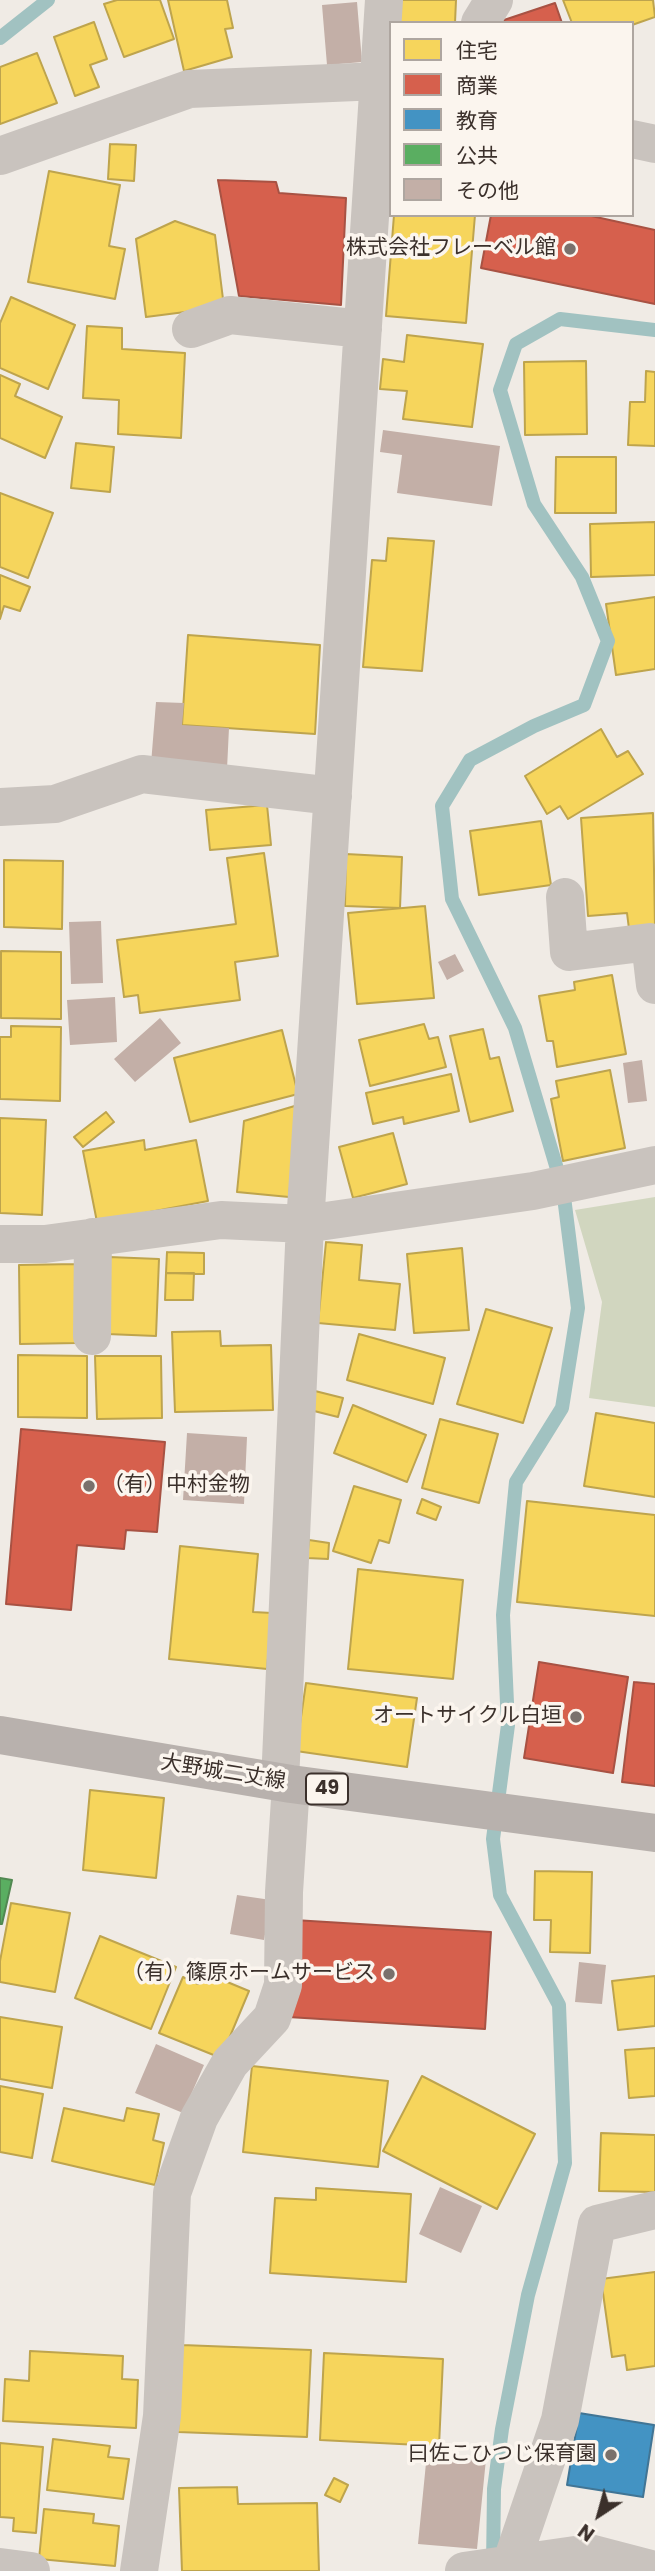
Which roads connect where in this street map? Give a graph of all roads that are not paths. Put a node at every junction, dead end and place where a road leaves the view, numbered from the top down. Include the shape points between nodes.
1 (384, 0) edge
2 (494, 0) edge
3 (481, 21) edge
4 (385, 83) edge
5 (634, 140) edge
6 (655, 145) edge
7 (0, 156) edge
8 (191, 329) dead end
9 (363, 329) junction
10 (333, 796) junction
11 (0, 807) edge
12 (565, 897) dead end
13 (655, 985) edge
14 (655, 1165) edge
15 (305, 1224) junction
16 (93, 1237) junction
17 (0, 1244) edge
18 (93, 1336) dead end
19 (0, 1735) edge
20 (285, 1783) junction
21 (655, 1833) edge
22 (655, 2210) edge
23 (512, 2564) junction
24 (558, 2564) edge
25 (0, 2567) edge
26 (655, 2570) edge
27 (31, 2571) edge
28 (139, 2571) edge
29 (464, 2571) edge

1 - 4 street
2 - 3 street
4 - 7 street via 189,89
4 - 9 street
5 - 6 street
8 - 9 street via 230,315
9 - 10 street
10 - 11 street via 142,774 55,804
10 - 15 street
12 - 13 street via 569,952 650,942
14 - 15 street via 533,1191
15 - 16 street via 221,1220
15 - 20 street
16 - 17 street
16 - 18 street
19 - 20 main road, 大野城二丈線 / 49
20 - 21 main road, 大野城二丈線 / 49
20 - 28 street via 283,1985 272,2018 230,2063 200,2118 172,2193 162,2416
22 - 23 street via 597,2224 560,2420
23 - 24 street
23 - 29 street
24 - 26 street via 589,2553
25 - 27 street

